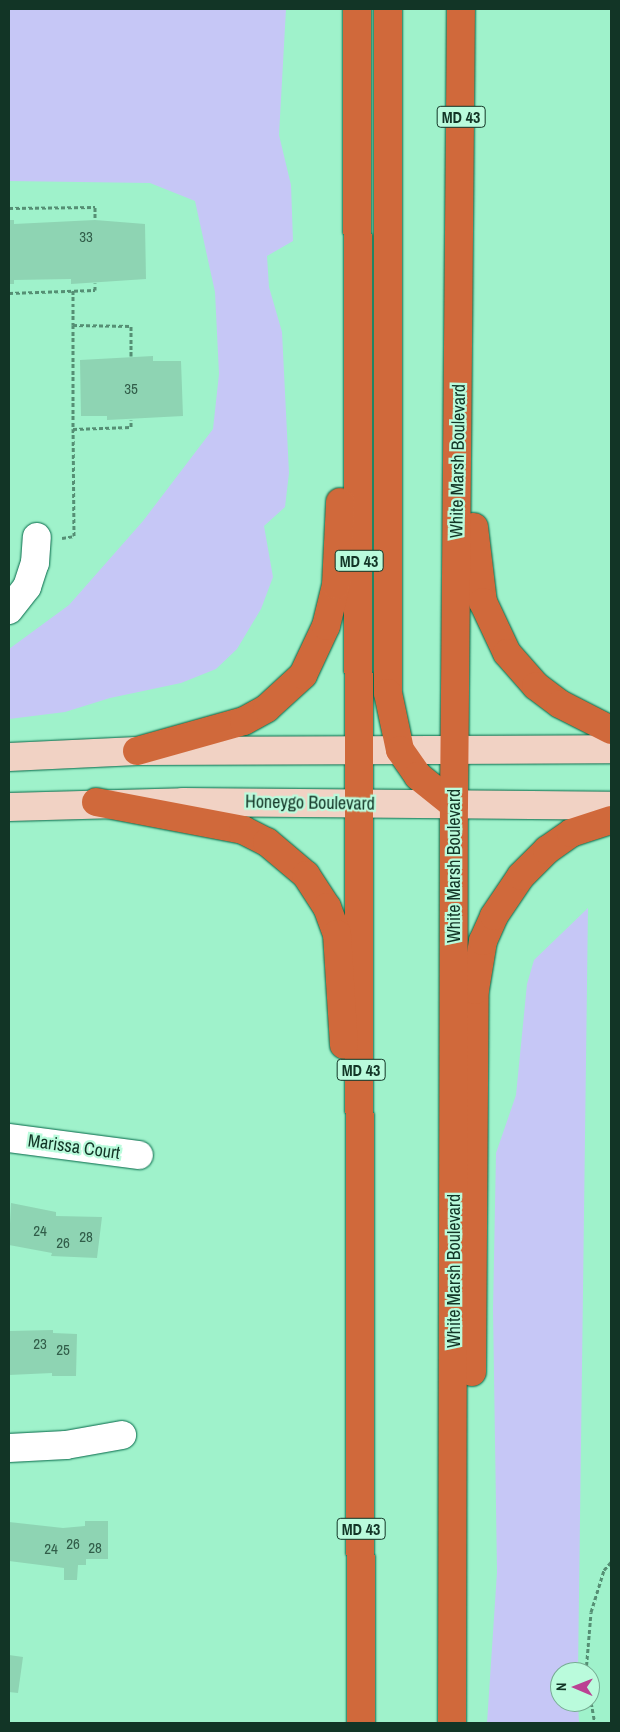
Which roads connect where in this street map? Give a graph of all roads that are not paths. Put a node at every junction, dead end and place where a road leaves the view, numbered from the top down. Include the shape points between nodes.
1 (357, 9) edge
2 (388, 9) edge
3 (461, 9) edge
4 (357, 96) junction
5 (460, 225) junction
6 (37, 537) road end
7 (9, 610) edge
8 (611, 730) edge
9 (611, 748) edge
10 (360, 750) junction
11 (400, 750) junction
12 (455, 750) junction
13 (136, 751) junction
14 (9, 757) edge
15 (96, 802) junction
16 (360, 803) junction
17 (454, 805) junction
18 (611, 806) edge
19 (9, 807) edge
20 (611, 820) edge
21 (9, 1138) edge
22 (139, 1155) dead end
23 (362, 1336) junction
24 (122, 1435) dead end
25 (9, 1448) edge
26 (453, 1657) junction
27 (361, 1723) edge
28 (452, 1723) edge

1 - 4 highway, MD 43
2 - 11 highway via 387,670 391,720
3 - 5 highway, White Marsh Boulevard / MD 43
4 - 10 highway, MD 43
4 - 13 highway via 343,182 340,536 338,573 326,626 302,675 267,708 216,731
5 - 8 highway via 474,440 475,552 483,602 498,638 524,674 560,704
5 - 12 highway, White Marsh Boulevard / MD 43
6 - 7 street via 35,562 27,587
9 - 12 main road
10 - 11 main road
10 - 13 main road
10 - 16 highway, MD 43
11 - 12 main road
11 - 17 highway via 418,776
12 - 17 highway, White Marsh Boulevard / MD 43
13 - 14 main road
15 - 16 main road, Honeygo Boulevard
15 - 19 main road, Honeygo Boulevard
15 - 23 highway via 243,830 267,842 306,875 327,907 337,934
16 - 17 main road, Honeygo Boulevard
16 - 23 highway, MD 43
17 - 18 main road, Honeygo Boulevard
17 - 26 highway, White Marsh Boulevard / MD 43
20 - 26 highway via 571,833 547,850 521,876 494,916 478,966 474,1293 465,1578
21 - 22 street, Marissa Court
23 - 27 highway, MD 43
24 - 25 street via 66,1445
26 - 28 highway, White Marsh Boulevard / MD 43

